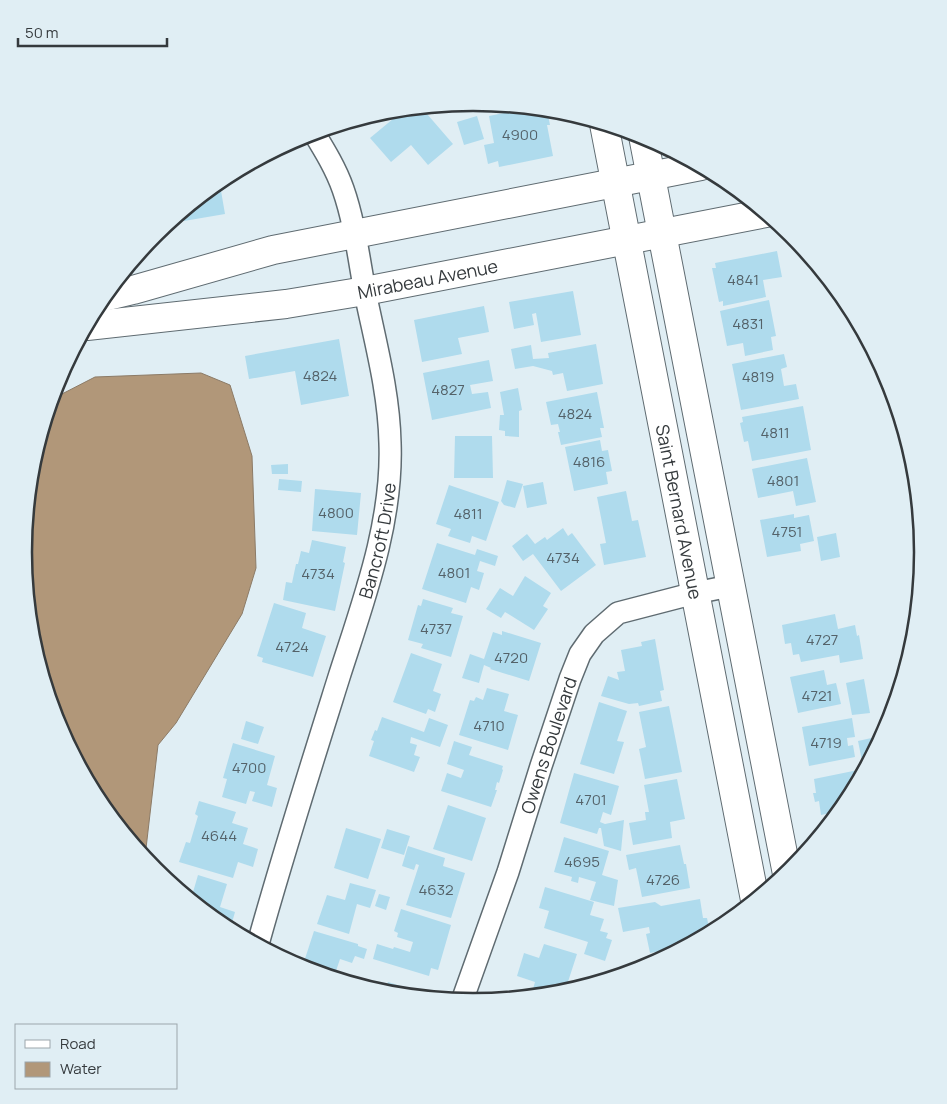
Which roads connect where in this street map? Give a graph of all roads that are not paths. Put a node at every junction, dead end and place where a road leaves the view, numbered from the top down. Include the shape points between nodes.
1 (605, 131) edge
2 (318, 140) edge
3 (645, 146) edge
4 (691, 168) edge
5 (651, 176) junction
6 (615, 183) junction
7 (757, 215) edge
8 (662, 233) junction
9 (354, 234) junction
10 (626, 240) junction
11 (365, 291) junction
12 (117, 293) edge
13 (96, 325) edge
14 (730, 586) junction
15 (695, 593) junction
16 (785, 864) edge
17 (753, 893) edge
18 (260, 938) edge
19 (465, 993) edge

1 - 6 main road, Saint Bernard Avenue
2 - 9 street, Bancroft Drive via 343,190
3 - 5 main road, Saint Bernard Avenue
4 - 5 main road
5 - 6 main road
5 - 8 main road, Saint Bernard Avenue
6 - 9 main road
6 - 10 main road, Saint Bernard Avenue
7 - 8 main road, Mirabeau Avenue
8 - 10 main road, Mirabeau Avenue
8 - 14 main road, Saint Bernard Avenue
9 - 11 street, Bancroft Drive
9 - 12 main road via 273,250
10 - 11 main road, Mirabeau Avenue
10 - 15 main road, Saint Bernard Avenue
11 - 13 main road, Mirabeau Avenue via 286,304
11 - 18 street, Bancroft Drive via 386,397 390,443 389,480 380,536
14 - 15 street, Owens Boulevard
14 - 16 main road, Saint Bernard Avenue
15 - 17 main road, Saint Bernard Avenue
15 - 19 street, Owens Boulevard via 618,612 594,634 580,654

